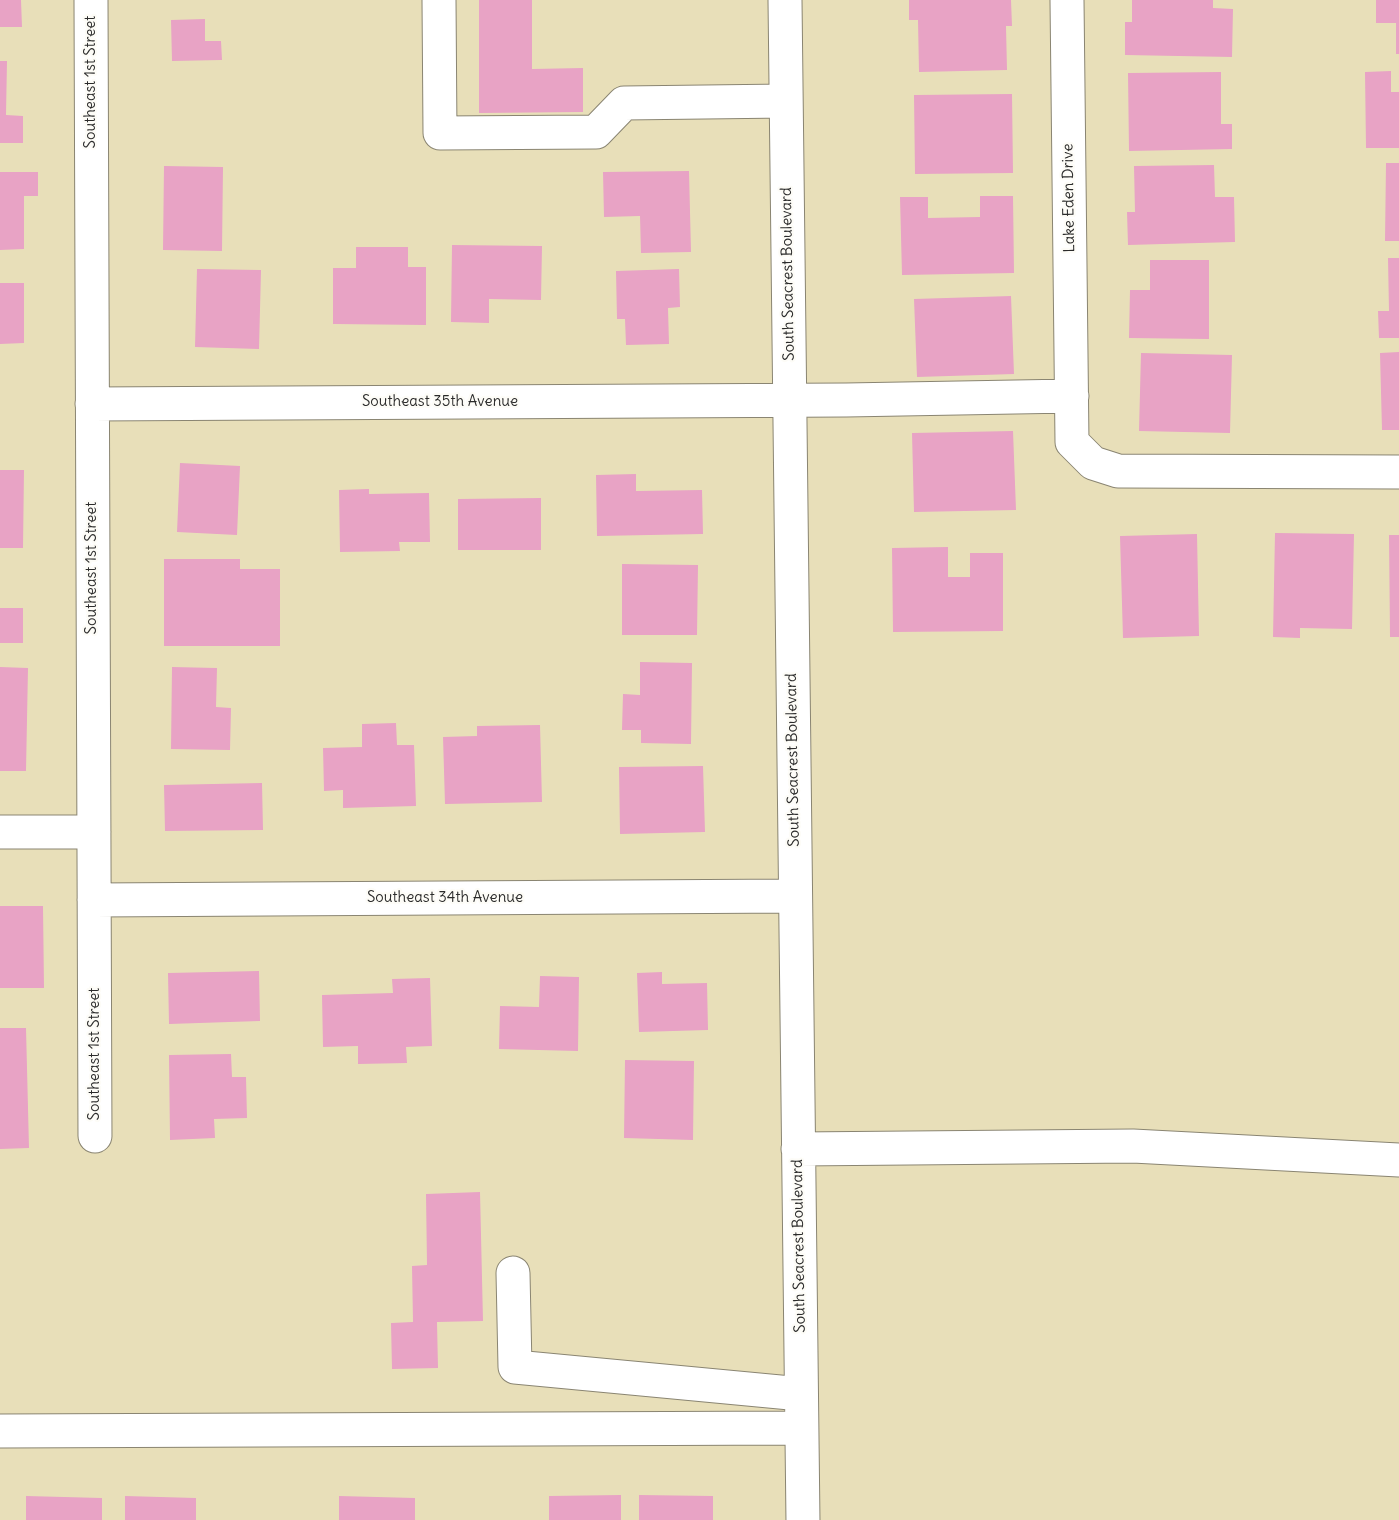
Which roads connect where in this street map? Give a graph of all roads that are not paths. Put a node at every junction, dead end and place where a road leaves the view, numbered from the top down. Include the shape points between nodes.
1 (91, 0) edge
2 (439, 0) edge
3 (786, 0) edge
4 (1067, 0) edge
5 (786, 101) junction
6 (1072, 396) junction
7 (789, 400) junction
8 (92, 404) junction
9 (1399, 472) edge
10 (0, 832) edge
11 (94, 832) junction
12 (795, 896) junction
13 (94, 900) junction
14 (95, 1136) dead end
15 (798, 1149) junction
16 (1399, 1160) edge
17 (513, 1273) dead end
18 (801, 1394) junction
19 (801, 1428) junction
20 (0, 1431) edge
21 (803, 1520) edge

1 - 8 street, Southeast 1st Street
2 - 5 street via 440,133 596,132 624,103
3 - 5 street, South Seacrest Boulevard
4 - 6 street, Lake Eden Drive
5 - 7 street, South Seacrest Boulevard
6 - 7 street
6 - 9 street, Lake Eden Drive via 1072,442 1093,463 1118,471
7 - 8 street, Southeast 35th Avenue
7 - 12 street, South Seacrest Boulevard
8 - 11 street, Southeast 1st Street
10 - 11 street
11 - 13 street, Southeast 1st Street
12 - 13 street, Southeast 34th Avenue
12 - 15 street, South Seacrest Boulevard
13 - 14 street, Southeast 1st Street
15 - 16 street via 1133,1146
15 - 18 street, South Seacrest Boulevard
17 - 18 street via 515,1367
18 - 19 street, South Seacrest Boulevard
19 - 20 street
19 - 21 street, South Seacrest Boulevard

